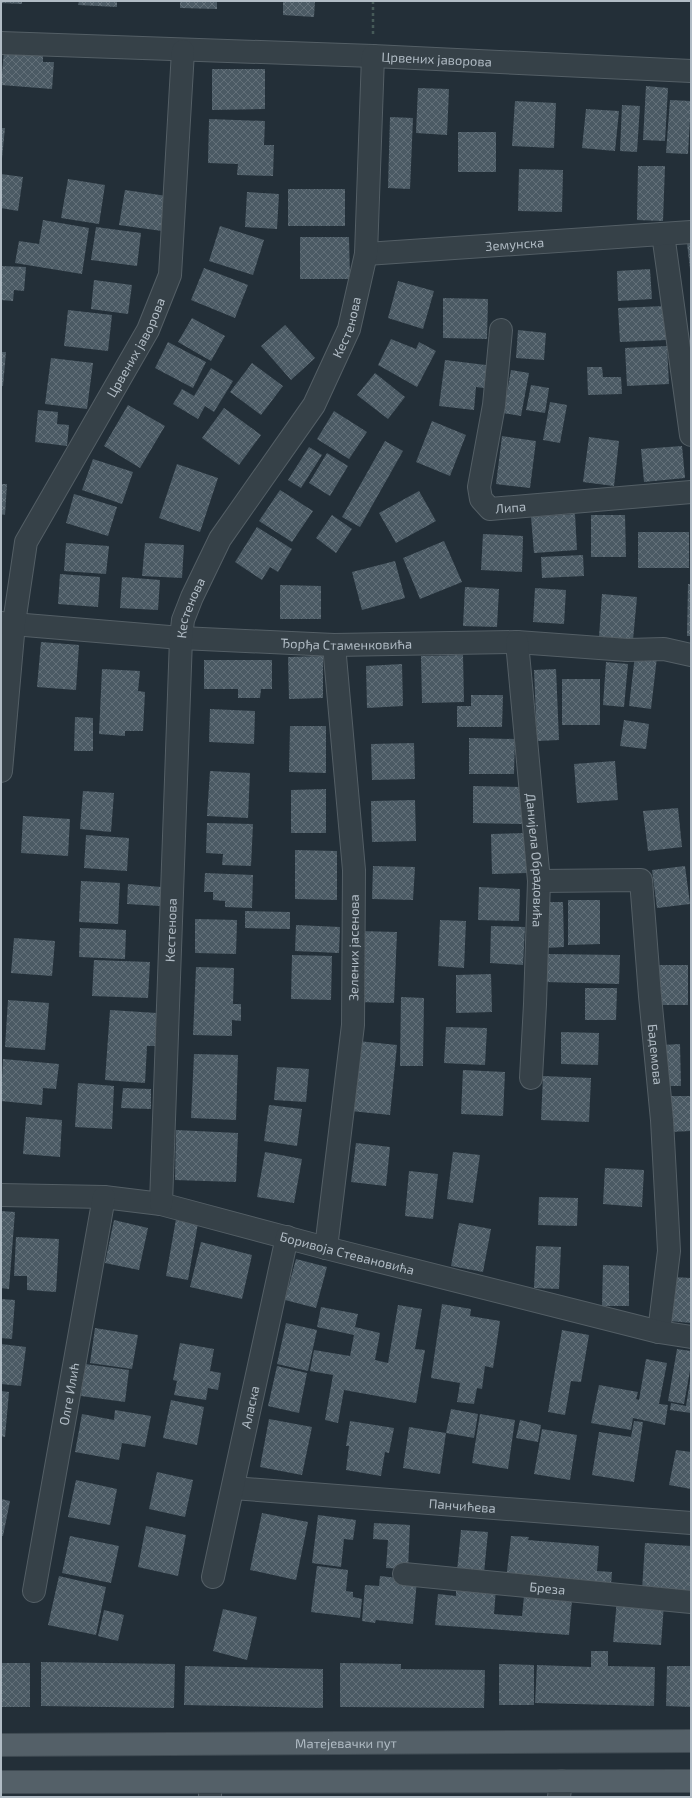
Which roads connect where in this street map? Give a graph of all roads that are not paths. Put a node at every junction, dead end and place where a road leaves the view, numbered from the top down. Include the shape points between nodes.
1 (1, 43) edge
2 (182, 50) junction
3 (373, 56) junction
4 (691, 71) edge
5 (691, 232) edge
6 (663, 234) junction
7 (366, 254) junction
8 (501, 330) dead end
9 (691, 435) edge
10 (691, 492) edge
11 (8, 623) edge
12 (181, 638) junction
13 (517, 642) junction
14 (334, 646) junction
15 (691, 655) edge
16 (1, 771) edge
17 (539, 881) junction
18 (531, 1078) dead end
19 (1, 1195) edge
20 (104, 1197) junction
21 (161, 1204) junction
22 (288, 1238) junction
23 (326, 1248) junction
24 (659, 1332) junction
25 (691, 1337) edge
26 (233, 1488) junction
27 (691, 1524) edge
28 (404, 1574) dead end
29 (213, 1577) dead end
30 (34, 1591) dead end
31 (691, 1602) edge
32 (691, 1741) edge
33 (1, 1745) edge
34 (691, 1781) edge
35 (1, 1782) edge
36 (210, 1789) edge
37 (560, 1789) edge

1 - 2 street, Црвених јаворова
2 - 3 street, Црвених јаворова
2 - 11 street, Црвених јаворова via 170,275 148,330 26,542
3 - 4 street, Црвених јаворова
3 - 7 street, Кестенова
5 - 6 street, Земунска
6 - 7 street, Земунска
6 - 9 street
7 - 12 street, Кестенова via 349,329 314,405 220,539 192,597 183,620
8 - 10 street, Липа via 494,405 480,487 481,499 490,509
11 - 12 street, Ђорђа Стаменковића
11 - 16 street, Црвених јаворова
12 - 14 street, Ђорђа Стаменковића
12 - 21 street, Кестенова
13 - 14 street, Ђорђа Стаменковића
13 - 15 street, Ђорђа Стаменковића via 627,650 664,649
13 - 17 street, Данијела Обрадовића
14 - 23 street, Зелених јасенова via 354,870 353,1025
17 - 18 street, Данијела Обрадовића
17 - 24 street, Бадемова via 641,880 662,1120 670,1251
19 - 20 street, Боривоја Стевановића
20 - 21 street, Боривоја Стевановића
20 - 30 street, Олге Илић
21 - 22 street, Боривоја Стевановића
22 - 23 street, Боривоја Стевановића
22 - 26 street, Аласка
23 - 24 street, Боривоја Стевановића
24 - 25 street, Боривоја Стевановића
26 - 27 street, Панчићева
26 - 29 street, Аласка
28 - 31 street, Бреза
32 - 33 main road, Матејевачки пут
34 - 37 main road
35 - 36 main road
36 - 37 main road

